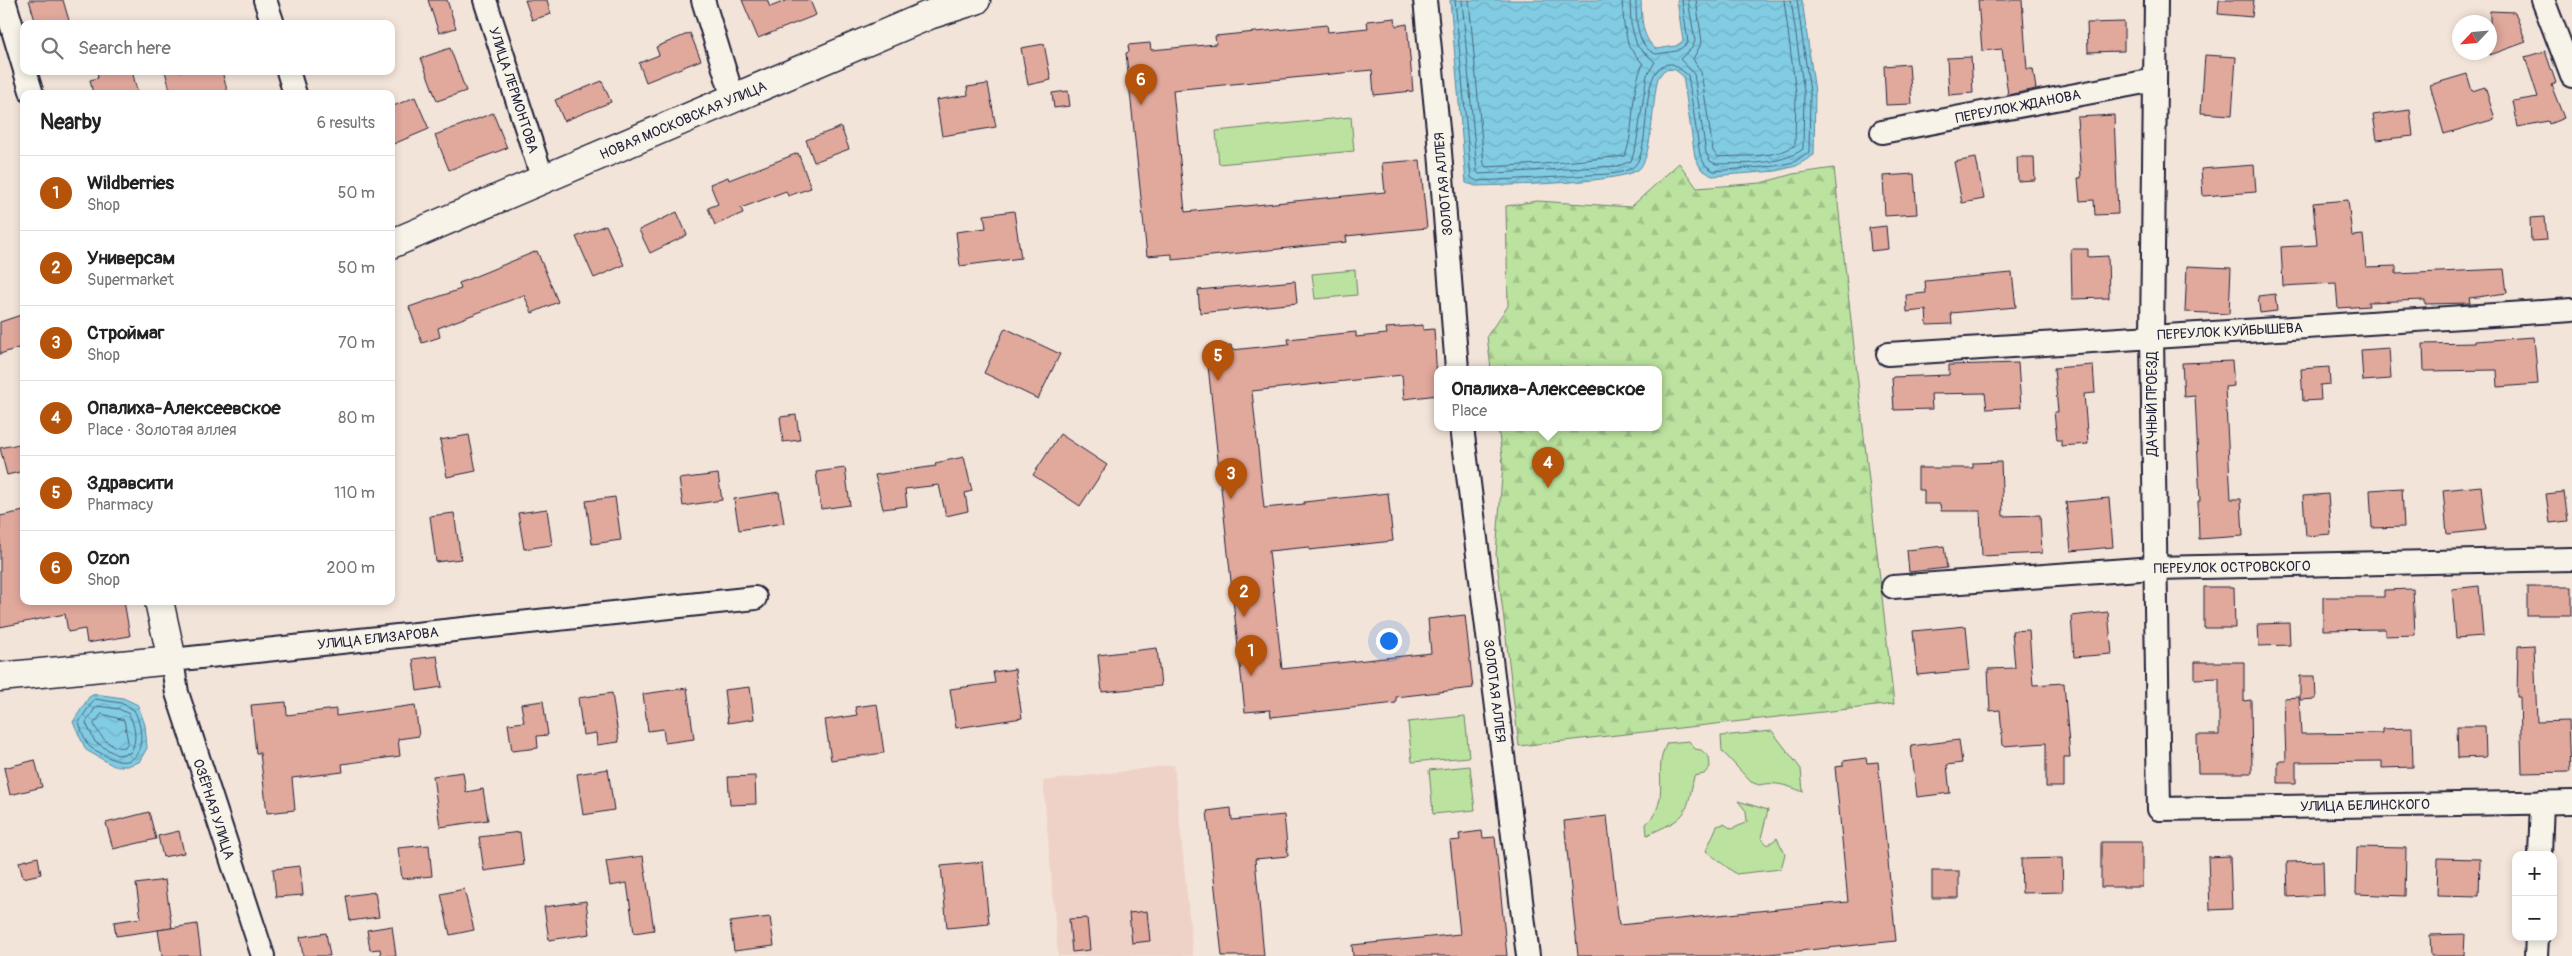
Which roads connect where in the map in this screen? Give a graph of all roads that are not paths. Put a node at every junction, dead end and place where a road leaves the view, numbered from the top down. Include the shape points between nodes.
1 (4, 0) edge
2 (265, 0) edge
3 (485, 0) edge
4 (703, 0) edge
5 (976, 0) edge
6 (1425, 0) edge
7 (2156, 0) edge
8 (2544, 0) edge
9 (926, 8) edge
10 (271, 20) edge
11 (20, 54) edge
12 (26, 75) edge
13 (289, 75) edge
14 (2572, 76) edge
15 (2155, 80) junction
16 (31, 90) edge
17 (295, 90) edge
18 (734, 98) junction
19 (1882, 132) dead end
20 (543, 180) junction
21 (395, 242) edge
22 (2572, 310) edge
23 (2152, 336) junction
24 (1888, 354) dead end
25 (1457, 366) edge
26 (1462, 431) edge
27 (2572, 559) edge
28 (2154, 568) junction
29 (1893, 587) dead end
30 (755, 598) dead end
31 (160, 605) edge
32 (172, 660) junction
33 (0, 677) edge
34 (2542, 802) junction
35 (2572, 802) edge
36 (2159, 809) joint
37 (2540, 851) edge
38 (2537, 941) edge
39 (263, 956) edge
40 (1528, 956) edge
41 (2536, 956) edge

1 - 11 street
2 - 10 street
3 - 20 street, УЛИЦА ЛЕРМОНТОВА
4 - 18 street
5 - 9 street, НОВАЯ МОСКОВСКАЯ УЛИЦА
6 - 25 street, ЗОЛОТАЯ АЛЛЕЯ
7 - 15 street, ДАЧНЫЙ ПРОЕЗД
8 - 14 street
9 - 18 street, НОВАЯ МОСКОВСКАЯ УЛИЦА
12 - 16 street
13 - 17 street
15 - 19 street, ПЕРЕУЛОК ЖДАНОВА
15 - 23 street, ДАЧНЫЙ ПРОЕЗД
18 - 20 street, НОВАЯ МОСКОВСКАЯ УЛИЦА
20 - 21 street, НОВАЯ МОСКОВСКАЯ УЛИЦА
22 - 23 street, ПЕРЕУЛОК КУЙБЫШЕВА
23 - 24 street, ПЕРЕУЛОК КУЙБЫШЕВА
23 - 28 street, ДАЧНЫЙ ПРОЕЗД
26 - 40 street, ЗОЛОТАЯ АЛЛЕЯ
27 - 28 street, ПЕРЕУЛОК ОСТРОВСКОГО
28 - 29 street, ПЕРЕУЛОК ОСТРОВСКОГО
28 - 36 street, ДАЧНЫЙ ПРОЕЗД
30 - 32 street, УЛИЦА ЕЛИЗАРОВА
31 - 32 street
32 - 33 street, УЛИЦА ЕЛИЗАРОВА
32 - 39 street, ОЗЁРНАЯ УЛИЦА via 177,693
34 - 35 street, УЛИЦА БЕЛИНСКОГО
34 - 36 street, УЛИЦА БЕЛИНСКОГО
34 - 37 street
38 - 41 street

